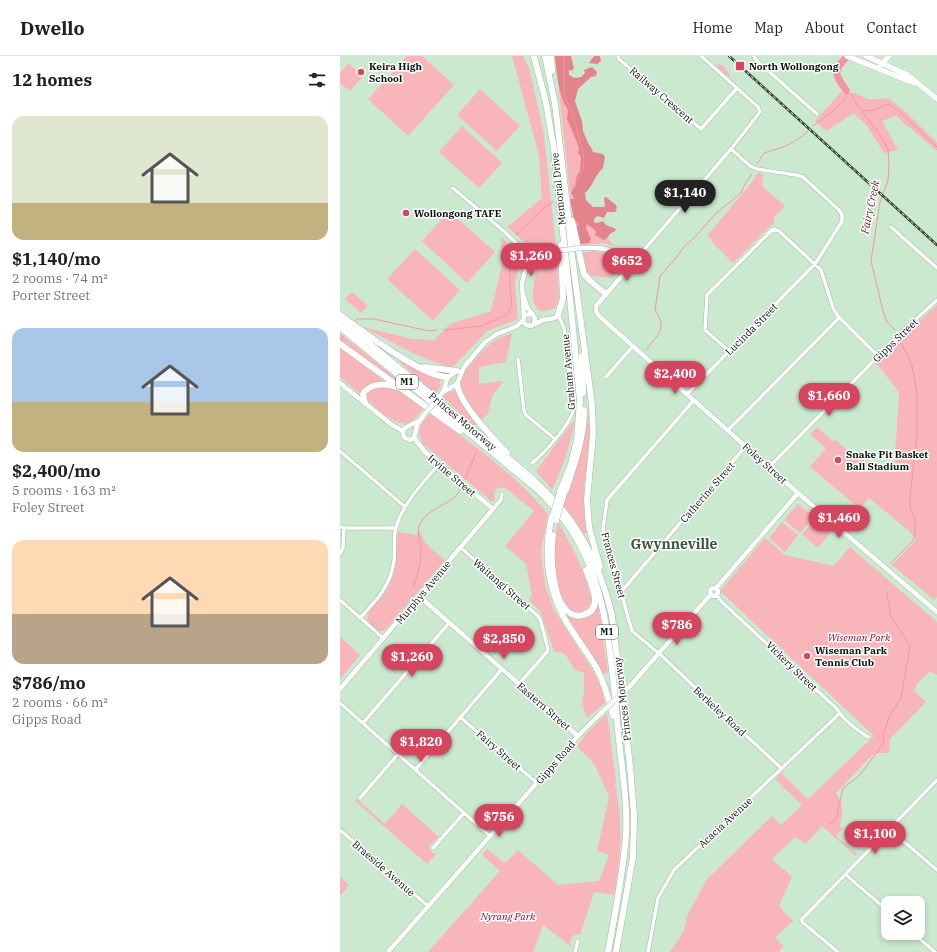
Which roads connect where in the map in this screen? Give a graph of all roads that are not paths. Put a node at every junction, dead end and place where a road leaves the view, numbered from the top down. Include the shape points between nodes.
1 (531, 56) edge
2 (534, 56) edge
3 (545, 56) edge
4 (551, 56) edge
5 (618, 56) edge
6 (701, 56) edge
7 (754, 56) edge
8 (847, 56) edge
9 (866, 56) edge
10 (889, 56) edge
11 (883, 63) junction
12 (878, 69) junction
13 (917, 83) junction
14 (542, 86) junction
15 (736, 88) junction
16 (937, 99) edge
17 (555, 104) junction
18 (817, 114) dead end
19 (731, 149) junction
20 (454, 188) dead end
21 (567, 205) junction
22 (560, 206) junction
23 (891, 227) dead end
24 (526, 253) junction
25 (535, 256) junction
26 (527, 263) junction
27 (628, 264) junction
28 (815, 264) junction
29 (937, 268) edge
30 (522, 288) junction
31 (606, 294) junction
32 (937, 300) edge
33 (340, 315) edge
34 (533, 315) junction
35 (558, 315) junction
36 (839, 318) junction
37 (340, 319) edge
38 (523, 319) junction
39 (548, 319) junction
40 (581, 322) junction
41 (531, 326) junction
42 (340, 327) edge
43 (513, 328) junction
44 (340, 344) edge
45 (633, 346) junction
46 (729, 351) junction
47 (878, 356) junction
48 (518, 359) dead end
49 (409, 361) junction
50 (468, 362) junction
51 (457, 371) junction
52 (606, 377) dead end
53 (448, 378) junction
54 (340, 383) edge
55 (456, 385) junction
56 (403, 390) junction
57 (443, 392) junction
58 (687, 394) junction
59 (694, 400) junction
60 (365, 403) junction
61 (423, 417) junction
62 (407, 427) junction
63 (728, 430) junction
64 (403, 431) junction
65 (415, 432) junction
66 (414, 438) junction
67 (474, 438) junction
68 (555, 438) junction
69 (746, 446) junction
70 (340, 451) edge
71 (532, 463) dead end
72 (439, 464) junction
73 (769, 467) junction
74 (531, 478) junction
75 (563, 491) junction
76 (798, 493) junction
77 (502, 494) dead end
78 (404, 506) junction
79 (493, 509) junction
80 (558, 512) junction
81 (554, 518) junction
82 (342, 527) edge
83 (396, 528) junction
84 (460, 547) junction
85 (340, 554) edge
86 (621, 592) junction
87 (606, 593) junction
88 (714, 594) junction
89 (419, 596) junction
90 (340, 600) edge
91 (937, 612) edge
92 (360, 618) junction
93 (449, 623) junction
94 (383, 638) junction
95 (659, 654) junction
96 (502, 669) junction
97 (519, 684) junction
98 (340, 689) edge
99 (340, 703) edge
100 (839, 713) junction
101 (460, 717) junction
102 (363, 723) junction
103 (578, 736) junction
104 (868, 737) dead end
105 (398, 754) junction
106 (621, 763) junction
107 (781, 768) junction
108 (416, 769) junction
109 (936, 782) edge
110 (537, 783) junction
111 (360, 798) dead end
112 (464, 813) junction
113 (889, 828) junction
114 (340, 830) edge
115 (490, 836) junction
116 (433, 848) dead end
117 (937, 870) edge
118 (846, 875) junction
119 (881, 905) edge
120 (428, 906) junction
121 (921, 940) edge
122 (578, 941) dead end
123 (832, 950) edge
124 (388, 952) edge
125 (575, 952) edge
126 (608, 952) edge
127 (616, 952) edge
128 (648, 952) edge
129 (838, 952) edge
130 (935, 952) edge

1 - 14 highway
2 - 14 highway, Memorial Drive
3 - 17 highway, Memorial Drive
4 - 17 highway
5 - 15 street, Railway Crescent via 701,129
6 - 15 street
7 - 18 street
8 - 12 main road
9 - 11 main road
10 - 11 main road
11 - 12 main road
11 - 13 main road via 908,75
12 - 13 main road
13 - 16 main road
14 - 22 highway, Memorial Drive via 553,142
15 - 19 street via 760,111
17 - 21 highway, Memorial Drive
19 - 27 street via 637,259
19 - 28 street, Lucinda Street via 757,169 803,178 843,216
20 - 24 street
21 - 31 highway via 584,274
21 - 40 highway, Memorial Drive
22 - 35 highway via 563,299
22 - 75 highway, Memorial Drive via 580,401 580,420 575,448
23 - 29 street
24 - 25 main road via 531,252
24 - 26 main road via 523,259
25 - 26 main road via 534,262
25 - 27 main road, bridge via 547,252 594,247 605,248
26 - 30 main road
27 - 31 main road via 626,271
28 - 36 street via 821,270 833,308
28 - 46 street, Lucinda Street
28 - 46 street via 779,231 773,229 707,295 705,330
30 - 34 main road via 526,304
30 - 38 main road
31 - 45 main road, Foley Street via 596,306 596,311
32 - 47 street, Gipps Street
33 - 49 highway
34 - 38 main road via 527,314
34 - 39 main road
34 - 41 main road via 535,321
35 - 39 main road
35 - 68 street, Graham Avenue via 564,328 572,412 571,418
36 - 47 street
36 - 63 street
37 - 74 highway, Princes Motorway / M1
38 - 41 main road via 525,324
38 - 43 main road
39 - 41 main road
40 - 75 highway via 584,423 578,455
40 - 87 highway via 593,415 587,488 588,514
41 - 43 main road
42 - 67 highway, Princes Motorway / M1
43 - 50 main road via 488,340
44 - 56 highway
45 - 52 street
45 - 58 main road, Foley Street
46 - 58 street, Lucinda Street
47 - 73 street, Gipps Street
48 - 68 street via 524,411
49 - 51 highway via 424,367
49 - 53 highway via 431,373
50 - 51 main road
50 - 55 main road
51 - 53 main road
53 - 55 main road via 455,377
53 - 55 main road via 448,386
53 - 57 main road
54 - 60 main road
55 - 57 main road
55 - 74 highway via 468,408 485,431
56 - 60 highway via 386,385 374,386 364,392
56 - 67 highway via 457,429
57 - 61 main road, bridge
58 - 59 main road, Foley Street
59 - 63 main road, Foley Street
59 - 86 street, Frances Street via 607,500 603,529
60 - 64 main road
61 - 62 main road
61 - 65 main road
62 - 64 main road
62 - 65 main road
63 - 69 main road, Foley Street
64 - 66 main road via 407,439
65 - 66 main road
66 - 72 main road, Irvine Street
67 - 80 highway, Princes Motorway / M1 via 538,490
68 - 71 street, Graham Avenue
69 - 73 main road, Foley Street
69 - 86 street, Catherine Street
70 - 78 street
72 - 78 street
72 - 79 main road, Irvine Street
73 - 76 main road, Foley Street
74 - 87 highway, Princes Motorway / M1 via 559,506 577,530 589,551
75 - 81 highway, bridge
76 - 88 main road, Gipps Road via 716,588 710,590
76 - 91 main road, Foley Street
77 - 79 street, Murphys Avenue via 501,500
78 - 83 street
79 - 84 main road, Murphys Avenue
80 - 81 highway via 580,554 594,592 594,606 585,615 576,616 566,610 556,588 552,560
80 - 106 highway, Princes Motorway / M1 via 580,545 596,582 603,607
81 - 106 highway via 548,551 552,588 564,617 596,667 603,683 610,702
82 - 83 street
82 - 85 street via 343,548
83 - 92 street via 394,563 388,581 380,596
84 - 89 main road, Murphys Avenue
84 - 97 street, Waitangi Street via 540,619 548,649
86 - 95 street, Frances Street via 632,631
87 - 127 highway, Princes Motorway / M1 via 612,616 634,815 633,857
88 - 95 main road, Gipps Road
88 - 100 street, Vickery Street
89 - 93 main road, Eastern Street
89 - 94 main road, Murphys Avenue
90 - 92 street
92 - 94 street
93 - 96 main road, Eastern Street
93 - 102 street
94 - 98 main road, Murphys Avenue
95 - 103 main road, Gipps Road, bridge
95 - 107 street, Berkeley Road
96 - 97 main road, Eastern Street
96 - 101 street
97 - 103 main road, Eastern Street
99 - 102 street
100 - 104 street, Vickery Street
100 - 107 street, Acacia Avenue
101 - 108 street
101 - 110 street, Fairy Street
102 - 105 street
103 - 110 main road, Gipps Road
105 - 108 street
105 - 111 street
106 - 126 highway, Princes Motorway / M1 via 626,835
107 - 128 street, Acacia Avenue via 674,870 658,898
108 - 112 street
109 - 113 street
110 - 115 main road, Gipps Road
112 - 115 street
112 - 116 street
113 - 117 street
113 - 118 street
114 - 120 street, Braeside Avenue
115 - 120 main road, Gipps Road
118 - 119 street
118 - 123 street via 801,920
120 - 124 main road, Gipps Road
121 - 130 street
122 - 125 street
123 - 129 street

